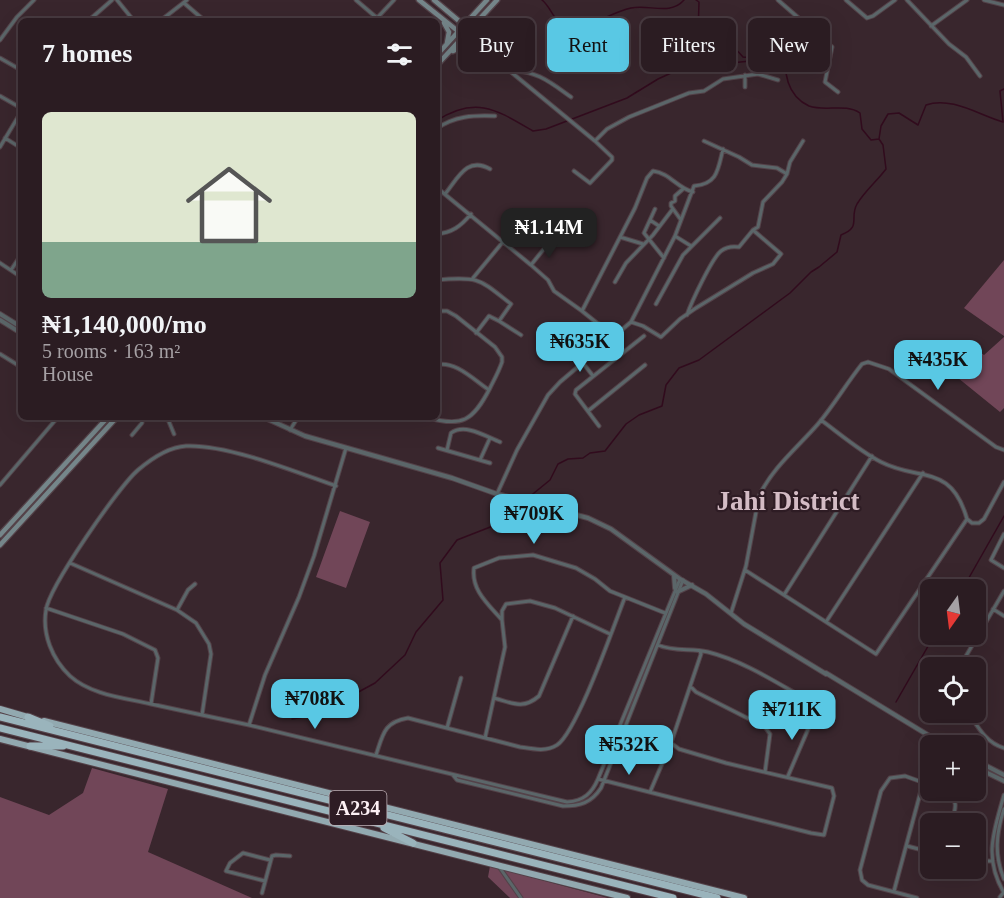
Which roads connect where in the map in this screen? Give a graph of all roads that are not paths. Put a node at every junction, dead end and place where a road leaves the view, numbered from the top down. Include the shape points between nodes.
1 (34, 0) edge
2 (114, 0) edge
3 (356, 0) edge
4 (394, 0) edge
5 (419, 0) edge
6 (434, 0) edge
7 (487, 0) edge
8 (497, 0) edge
9 (778, 0) edge
10 (787, 0) edge
11 (846, 0) edge
12 (895, 0) edge
13 (908, 0) edge
14 (984, 0) edge
15 (965, 1) edge
16 (186, 2) edge
17 (782, 4) junction
18 (1004, 5) edge
19 (474, 14) junction
20 (439, 16) junction
21 (455, 16) junction
22 (482, 16) edge
23 (17, 17) joint
24 (92, 18) edge
25 (131, 18) edge
26 (164, 18) edge
27 (203, 18) edge
28 (376, 18) edge
29 (378, 18) edge
30 (470, 18) edge
31 (458, 19) edge
32 (931, 26) junction
33 (458, 32) joint
34 (0, 40) edge
35 (458, 43) edge
36 (446, 45) junction
37 (458, 48) edge
38 (440, 52) edge
39 (448, 54) junction
40 (0, 58) edge
41 (440, 62) edge
42 (18, 68) edge
43 (511, 72) edge
44 (522, 72) edge
45 (745, 75) junction
46 (981, 76) dead end
47 (778, 80) dead end
48 (745, 87) dead end
49 (838, 92) dead end
50 (0, 96) edge
51 (572, 97) dead end
52 (18, 108) edge
53 (18, 115) edge
54 (495, 116) dead end
55 (440, 127) edge
56 (5, 138) junction
57 (595, 141) junction
58 (704, 141) dead end
59 (803, 141) dead end
60 (18, 146) edge
61 (0, 147) edge
62 (723, 149) junction
63 (490, 169) dead end
64 (574, 171) dead end
65 (787, 174) junction
66 (683, 189) junction
67 (440, 190) edge
68 (693, 192) junction
69 (445, 194) junction
70 (655, 209) dead end
71 (672, 210) junction
72 (471, 214) junction
73 (720, 219) dead end
74 (650, 220) junction
75 (681, 220) junction
76 (659, 226) junction
77 (753, 230) junction
78 (440, 233) edge
79 (675, 236) junction
80 (620, 237) junction
81 (551, 240) dead end
82 (648, 240) junction
83 (502, 243) junction
84 (643, 244) junction
85 (691, 246) junction
86 (664, 258) junction
87 (18, 260) edge
88 (0, 263) edge
89 (531, 265) junction
90 (11, 270) junction
91 (18, 275) edge
92 (473, 278) junction
93 (440, 280) edge
94 (615, 282) dead end
95 (656, 304) dead end
96 (440, 311) edge
97 (582, 311) junction
98 (0, 314) edge
99 (687, 315) junction
100 (0, 320) edge
101 (498, 321) junction
102 (631, 322) junction
103 (18, 329) edge
104 (18, 329) edge
105 (476, 333) junction
106 (619, 333) junction
107 (521, 335) dead end
108 (644, 336) dead end
109 (0, 354) edge
110 (583, 363) junction
111 (440, 364) edge
112 (645, 365) dead end
113 (18, 366) edge
114 (593, 376) junction
115 (489, 390) junction
116 (588, 411) junction
117 (55, 420) edge
118 (105, 420) edge
119 (114, 420) edge
120 (142, 420) edge
121 (167, 420) edge
122 (269, 420) edge
123 (296, 420) edge
124 (434, 420) edge
125 (821, 420) junction
126 (454, 422) junction
127 (599, 426) dead end
128 (459, 429) junction
129 (290, 430) junction
130 (174, 434) dead end
131 (132, 435) dead end
132 (490, 438) junction
133 (500, 442) dead end
134 (346, 448) junction
135 (438, 448) dead end
136 (447, 450) junction
137 (1004, 450) edge
138 (872, 456) junction
139 (480, 459) junction
140 (490, 463) dead end
141 (923, 473) junction
142 (1004, 482) edge
143 (0, 485) edge
144 (336, 486) junction
145 (44, 487) junction
146 (49, 491) junction
147 (497, 494) junction
148 (967, 519) junction
149 (1004, 534) edge
150 (0, 535) edge
151 (0, 545) edge
152 (70, 563) junction
153 (1004, 568) edge
154 (745, 570) junction
155 (674, 574) junction
156 (681, 580) junction
157 (195, 584) dead end
158 (692, 585) junction
159 (676, 590) junction
160 (1004, 591) edge
161 (784, 595) junction
162 (624, 597) junction
163 (46, 608) junction
164 (993, 609) junction
165 (177, 610) junction
166 (731, 612) junction
167 (665, 613) junction
168 (573, 616) junction
169 (1004, 616) edge
170 (502, 620) junction
171 (826, 622) junction
172 (610, 634) junction
173 (656, 642) junction
174 (700, 651) junction
175 (796, 656) junction
176 (965, 657) edge
177 (826, 674) dead end
178 (461, 678) dead end
179 (691, 687) junction
180 (494, 698) junction
181 (151, 704) junction
182 (0, 709) edge
183 (202, 715) junction
184 (0, 717) edge
185 (28, 717) junction
186 (974, 723) edge
187 (249, 725) junction
188 (0, 728) edge
189 (447, 728) junction
190 (72, 735) junction
191 (928, 735) edge
192 (485, 738) junction
193 (0, 739) edge
194 (671, 743) junction
195 (19, 744) junction
196 (0, 745) edge
197 (30, 746) junction
198 (74, 746) junction
199 (1004, 748) edge
200 (376, 755) junction
201 (986, 766) edge
202 (765, 772) junction
203 (986, 772) edge
204 (453, 775) junction
205 (1004, 775) edge
206 (788, 776) junction
207 (598, 779) junction
208 (604, 780) junction
209 (1004, 781) edge
210 (920, 782) edge
211 (300, 792) junction
212 (650, 792) junction
213 (920, 795) edge
214 (1004, 795) edge
215 (318, 797) junction
216 (296, 803) junction
217 (313, 807) junction
218 (1004, 812) edge
219 (371, 822) junction
220 (413, 843) junction
221 (907, 846) junction
222 (920, 849) edge
223 (290, 856) dead end
224 (270, 860) junction
225 (986, 860) edge
226 (995, 860) junction
227 (497, 864) junction
228 (1004, 879) edge
229 (265, 881) junction
230 (894, 891) junction
231 (262, 893) dead end
232 (613, 894) junction
233 (1002, 895) edge
234 (521, 898) edge
235 (604, 898) edge
236 (627, 898) edge
237 (673, 898) edge
238 (717, 898) edge
239 (744, 898) edge
240 (917, 898) edge

1 - 23 street
2 - 24 street
2 - 25 street
3 - 28 street
4 - 29 street
5 - 20 main road
6 - 21 main road
7 - 19 main road
8 - 22 main road
9 - 17 street
10 - 17 street
11 - 12 street via 867,18
13 - 32 street
14 - 18 street
15 - 32 street
16 - 26 street
16 - 27 street
17 - 49 street via 832,47 825,82
19 - 21 main road
19 - 30 main road
20 - 33 main road
20 - 36 main road via 449,32
21 - 31 main road
23 - 34 street
32 - 46 street
33 - 36 main road
35 - 39 main road
36 - 38 main road
37 - 39 main road
39 - 41 main road
40 - 42 street
43 - 57 street
44 - 51 street via 546,80
45 - 47 street
45 - 48 street
45 - 57 street via 723,79 704,91 689,93 629,117
50 - 52 street
53 - 56 street
54 - 55 street via 465,117
56 - 60 street
56 - 61 street
57 - 64 street via 612,160 591,183
58 - 62 street
59 - 65 street
62 - 65 street via 752,165 777,168
62 - 68 street via 713,179 704,186 694,186
63 - 69 street via 482,164 467,167
65 - 77 street via 762,202 758,227
66 - 68 street
66 - 71 street via 671,203
66 - 80 street via 666,175 650,173
67 - 69 street
68 - 75 street
69 - 72 street
70 - 74 street
71 - 75 street
71 - 76 street
72 - 78 street via 456,229
72 - 83 street
73 - 85 street
74 - 76 street
74 - 82 street via 644,233
75 - 79 street
76 - 82 street
77 - 99 street via 739,247 731,246 720,252
77 - 99 street via 781,254 773,264
79 - 85 street
79 - 86 street
80 - 84 street
80 - 97 street
81 - 89 street
82 - 84 street
82 - 86 street
83 - 89 street
83 - 92 street
84 - 94 street
85 - 95 street
86 - 102 street
87 - 90 street
88 - 90 street
89 - 97 street via 555,291
90 - 91 street
92 - 93 street
92 - 101 street via 511,304
96 - 105 street via 447,311
97 - 106 street
98 - 103 street
99 - 102 street via 661,337
100 - 104 street
101 - 105 street via 489,316
101 - 107 street
102 - 106 street
105 - 115 street via 502,357
106 - 110 street
108 - 114 street
109 - 113 street
110 - 114 street
110 - 147 street via 548,395
111 - 115 street via 452,365
112 - 116 street
114 - 116 street via 575,394
115 - 126 street via 474,412
116 - 127 street
117 - 143 street
118 - 145 main road
119 - 146 main road
120 - 131 street
121 - 130 street
122 - 129 street
123 - 129 street
124 - 126 street
125 - 137 street via 862,364 868,362 889,369
125 - 138 street
125 - 154 street via 789,452 759,496
126 - 128 street
128 - 132 street
128 - 136 street via 451,433
129 - 134 street
132 - 133 street
132 - 139 street
134 - 144 street
134 - 147 street
135 - 136 street
136 - 139 street
138 - 141 street via 882,463
138 - 161 street
139 - 140 street
141 - 148 street via 952,489 963,504
141 - 171 street
142 - 148 street via 984,519 972,523
144 - 152 street via 228,452 203,447 175,448 149,461 123,485
144 - 187 street via 303,587 265,675
145 - 146 main road
145 - 150 main road
146 - 151 main road
147 - 155 street via 588,518 611,529
148 - 171 street via 876,654
149 - 153 street via 991,560
152 - 163 street
152 - 165 street
154 - 161 street
154 - 166 street
155 - 156 street
155 - 159 street
156 - 158 street
156 - 159 street
157 - 165 street
158 - 159 street
158 - 166 street
159 - 167 street
159 - 173 street
160 - 164 street
161 - 171 street
162 - 167 street
162 - 170 street via 576,568 556,561 533,555 499,558 474,568 473,581
162 - 172 street
163 - 181 street via 45,628 50,647 70,675 95,690
163 - 181 street via 123,634 155,650 158,658
164 - 169 street
164 - 176 street
165 - 183 street via 196,623 209,644
166 - 175 street
167 - 173 street
168 - 170 street via 538,603 519,601 506,604
168 - 172 street
168 - 180 street via 538,696 525,705
170 - 180 street via 505,646
172 - 192 street via 562,741 539,750
173 - 174 street via 670,648
173 - 207 street
173 - 208 street
174 - 179 street
174 - 206 street via 733,660 813,705 811,723
175 - 177 street
175 - 191 street
178 - 189 street
179 - 194 street
179 - 202 street via 765,727 770,734
180 - 192 street
181 - 183 street
182 - 185 highway
183 - 187 street
184 - 190 highway, A234
185 - 190 highway
185 - 239 highway
186 - 199 street via 991,742
187 - 200 street
188 - 198 highway, A234
189 - 192 street
189 - 200 street via 408,718 396,720 386,729
190 - 211 highway, A234
193 - 195 highway
194 - 202 street via 688,752
194 - 212 street
195 - 196 highway
195 - 197 highway
197 - 198 highway
197 - 220 highway
198 - 216 highway, A234
200 - 204 street
201 - 205 street
202 - 206 street
203 - 209 street
204 - 207 street via 567,802 588,795
204 - 208 street via 457,780 563,806 590,801
206 - 212 street via 832,788 824,835
207 - 208 street
208 - 212 street
210 - 230 street via 895,776 881,791 860,876 868,885
211 - 215 highway, A234
211 - 216 highway
213 - 221 street
214 - 226 street via 993,833
215 - 217 highway via 312,801
215 - 238 highway, A234
216 - 217 highway, A234
217 - 219 highway, A234
218 - 226 street
219 - 220 highway
219 - 237 highway, A234
220 - 227 highway
221 - 222 street
221 - 230 street
223 - 224 street via 276,855
224 - 229 street
224 - 229 street via 243,853 226,871
225 - 226 street
226 - 228 street
226 - 233 street
227 - 232 highway
227 - 234 street
229 - 231 street
230 - 240 street
232 - 235 street
232 - 236 highway

